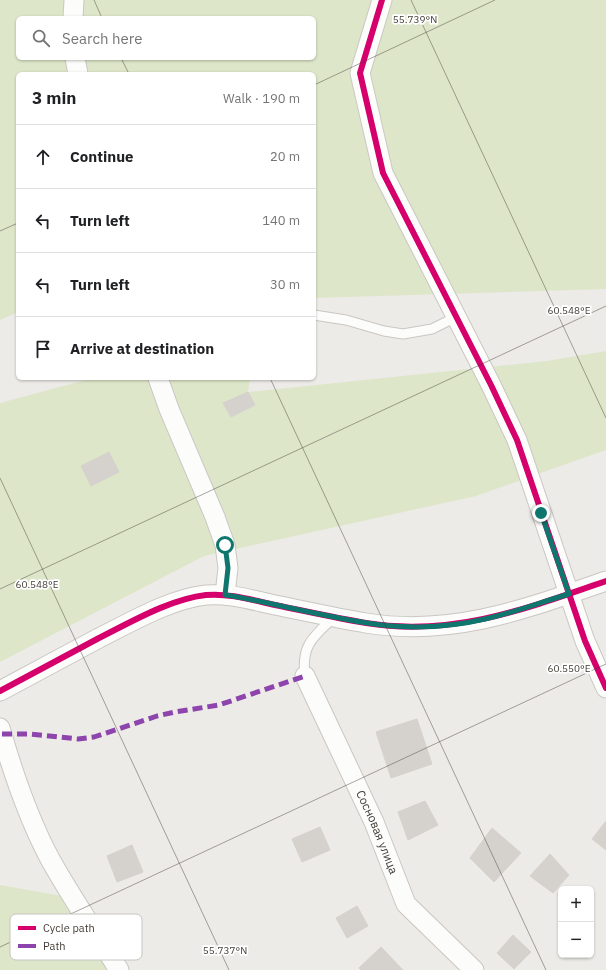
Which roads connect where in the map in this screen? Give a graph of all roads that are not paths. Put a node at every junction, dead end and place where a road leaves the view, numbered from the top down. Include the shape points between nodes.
1 (74, 0) edge
2 (382, 0) edge
3 (73, 16) edge
4 (75, 60) edge
5 (78, 72) edge
6 (316, 315) edge
7 (456, 317) junction
8 (159, 380) edge
9 (606, 580) edge
10 (569, 594) junction
11 (225, 595) junction
12 (334, 617) junction
13 (305, 676) joint
14 (606, 688) edge
15 (0, 691) edge
16 (0, 728) edge
17 (84, 914) edge
18 (114, 960) edge
19 (120, 970) edge
20 (474, 970) edge

1 - 3 street
2 - 7 street via 360,74 383,173
4 - 5 street
6 - 7 lane via 403,334 432,329
7 - 10 street via 517,440
8 - 11 street via 225,545 228,568
9 - 10 street
10 - 12 street via 485,619 457,624 396,626
10 - 14 street via 584,641
11 - 12 street via 247,597
11 - 15 street via 205,595 179,601 131,622
12 - 13 lane via 306,650 303,662
13 - 20 street, Сосновая улица via 374,822 406,904
16 - 17 street via 17,784 32,821 50,858
18 - 19 street

